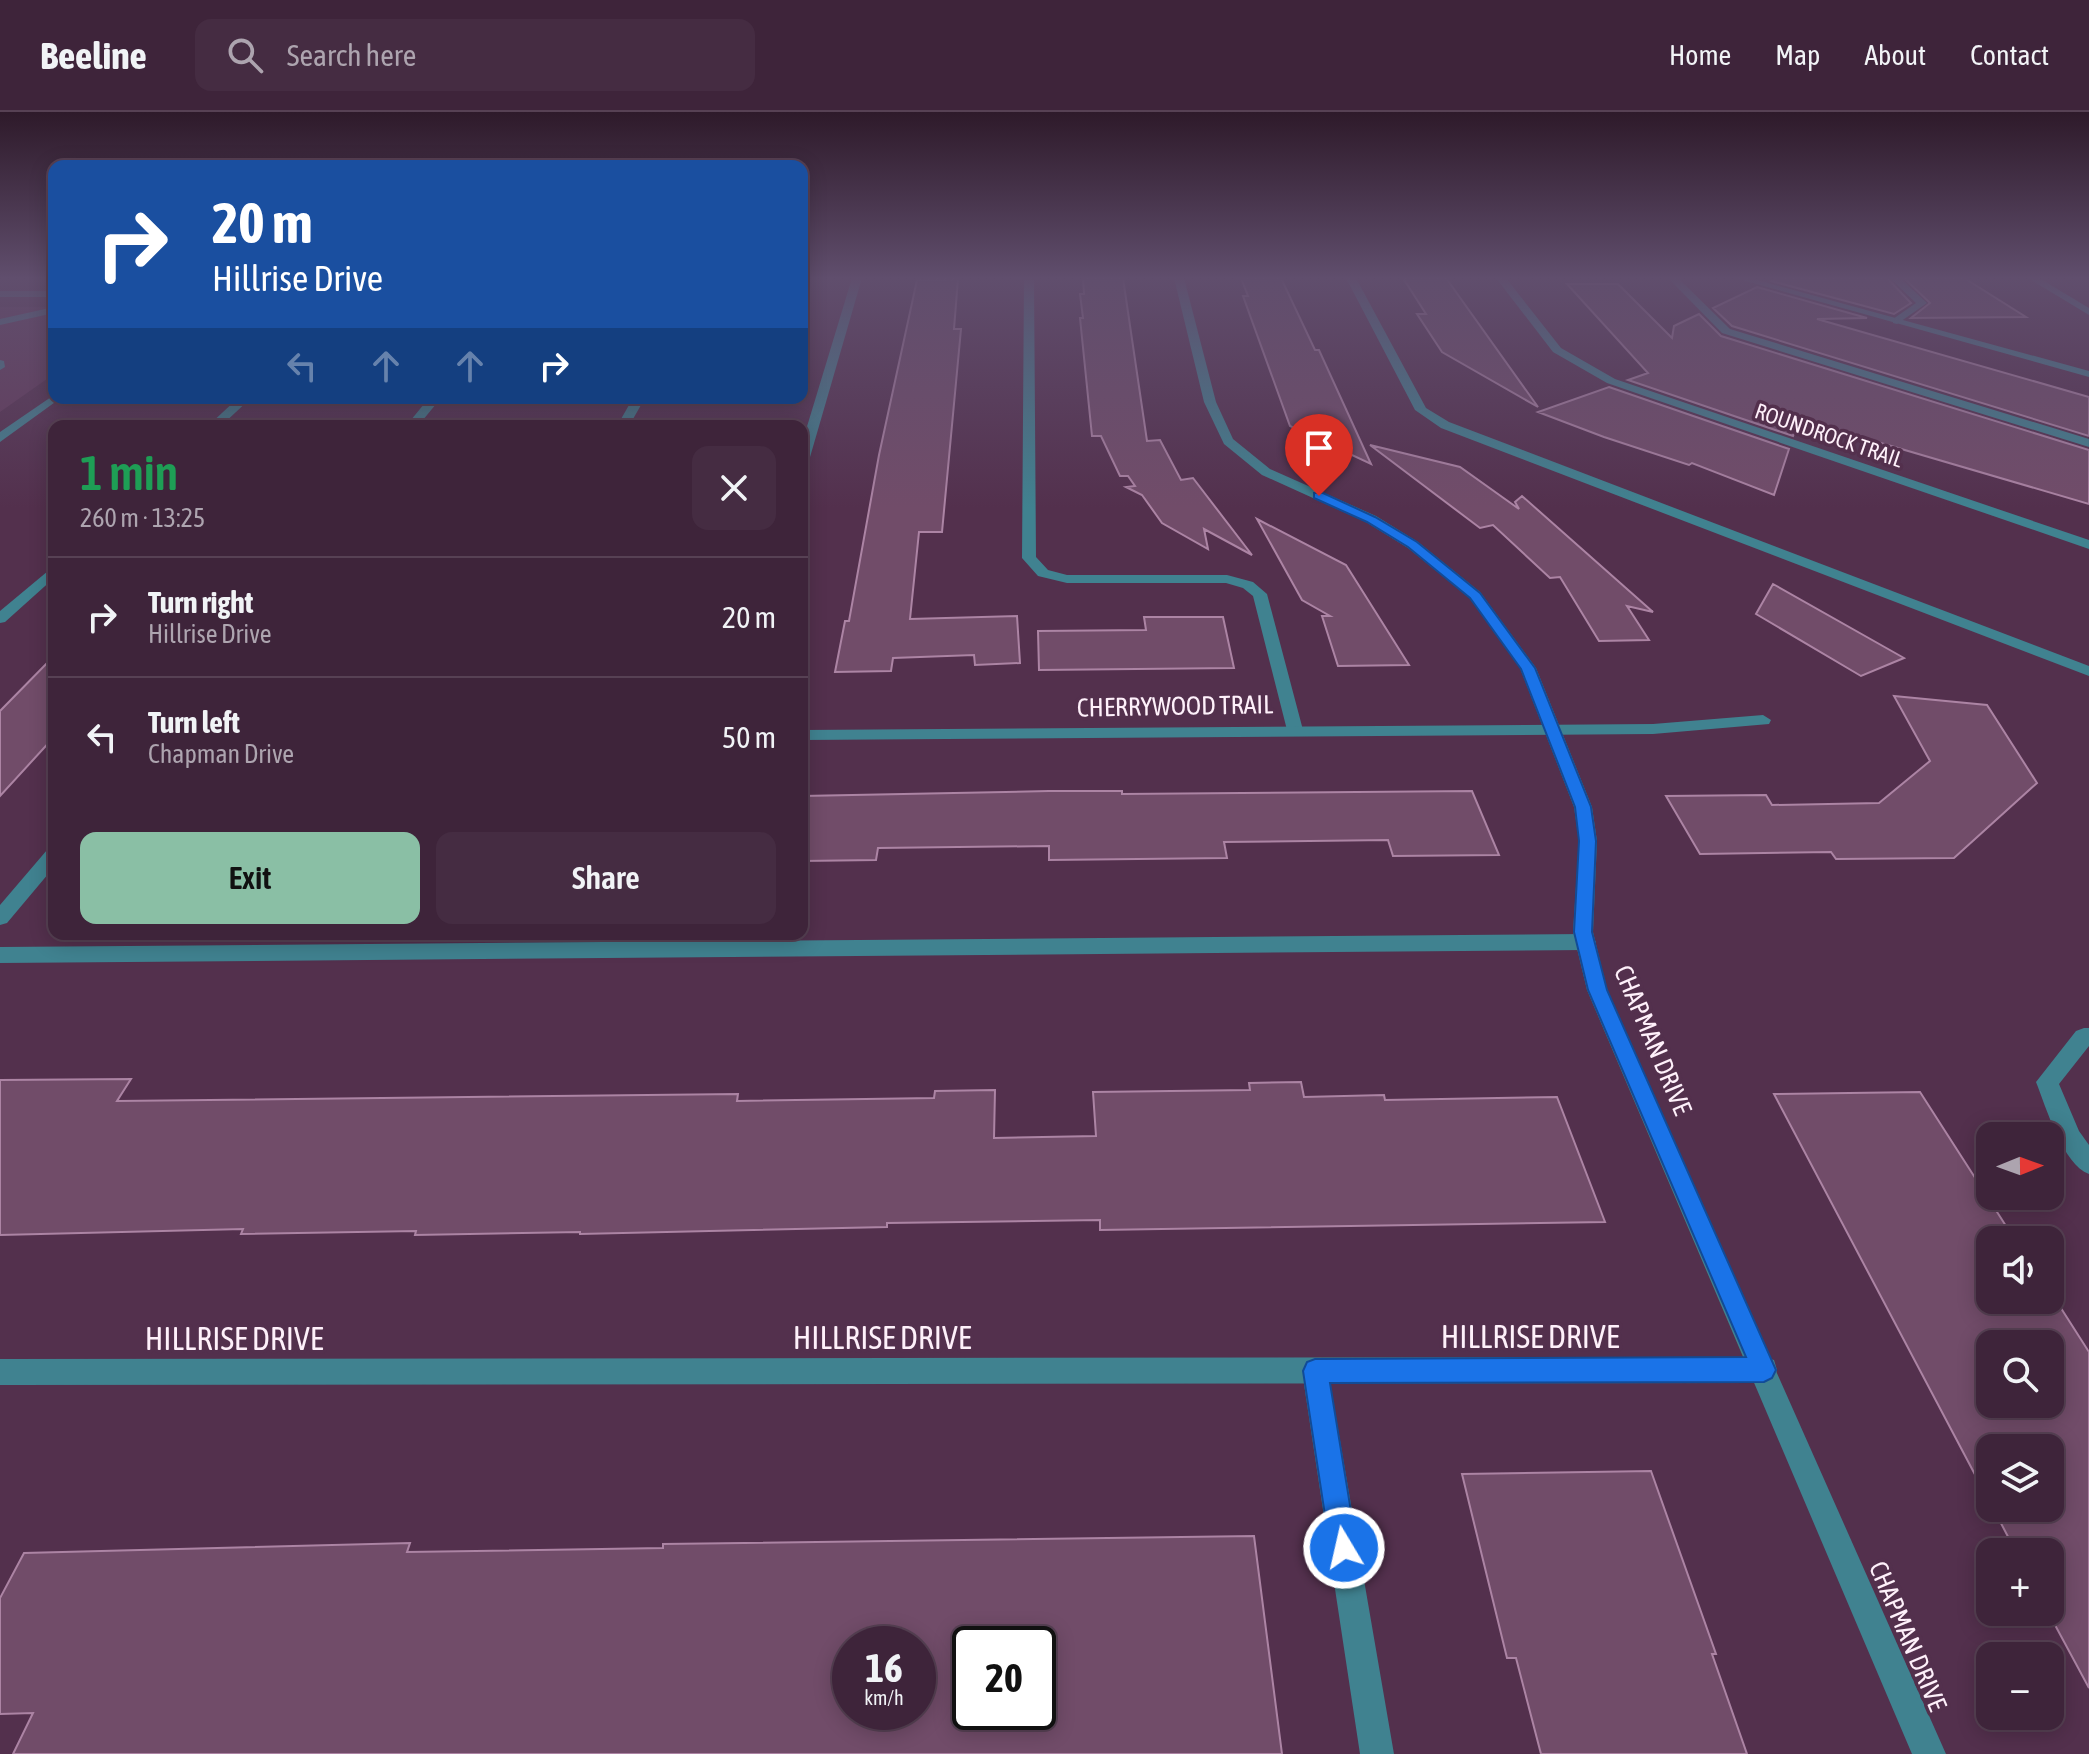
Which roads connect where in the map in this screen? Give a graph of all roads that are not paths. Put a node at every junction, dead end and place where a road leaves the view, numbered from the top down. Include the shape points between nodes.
1 (834, 355) edge
2 (1029, 355) edge
3 (1198, 355) edge
4 (1392, 355) edge
5 (1565, 355) edge
6 (1803, 355) edge
7 (2034, 355) edge
8 (2089, 374) edge
9 (48, 402) edge
10 (238, 404) edge
11 (430, 404) edge
12 (221, 420) edge
13 (417, 420) edge
14 (0, 438) edge
15 (2089, 443) edge
16 (808, 444) edge
17 (2089, 545) edge
18 (48, 575) edge
19 (0, 619) edge
20 (2089, 671) edge
21 (1763, 720) dead end
22 (1549, 728) junction
23 (1295, 730) junction
24 (808, 735) edge
25 (48, 862) edge
26 (0, 918) edge
27 (1586, 942) junction
28 (0, 955) edge
29 (2089, 1037) edge
30 (2089, 1164) edge
31 (1764, 1370) junction
32 (1315, 1371) junction
33 (0, 1372) edge
34 (1377, 1754) edge
35 (1929, 1754) edge

1 - 16 street
2 - 23 street via 1029,558 1043,573 1067,579 1227,579 1248,585 1260,594
3 - 22 street, CHAPMAN DRIVE via 1210,402 1228,441 1266,472 1371,519 1413,545 1475,595 1528,668
4 - 20 street via 1421,410 1445,425
5 - 17 street, ROUNDROCK TRAIL via 1611,381
6 - 15 street
7 - 8 street via 2076,365
9 - 14 street
10 - 12 street
11 - 13 street
18 - 19 street
21 - 22 street, CHERRYWOOD TRAIL via 1653,729
22 - 23 street, CHERRYWOOD TRAIL
22 - 27 street, CHAPMAN DRIVE via 1583,807 1588,841
23 - 24 street, CHERRYWOOD TRAIL
25 - 26 street
27 - 28 street
27 - 31 street, CHAPMAN DRIVE via 1597,990
29 - 30 street via 2047,1082 2070,1137
31 - 32 street, HILLRISE DRIVE
31 - 35 street, CHAPMAN DRIVE
32 - 33 street, HILLRISE DRIVE
32 - 34 street

